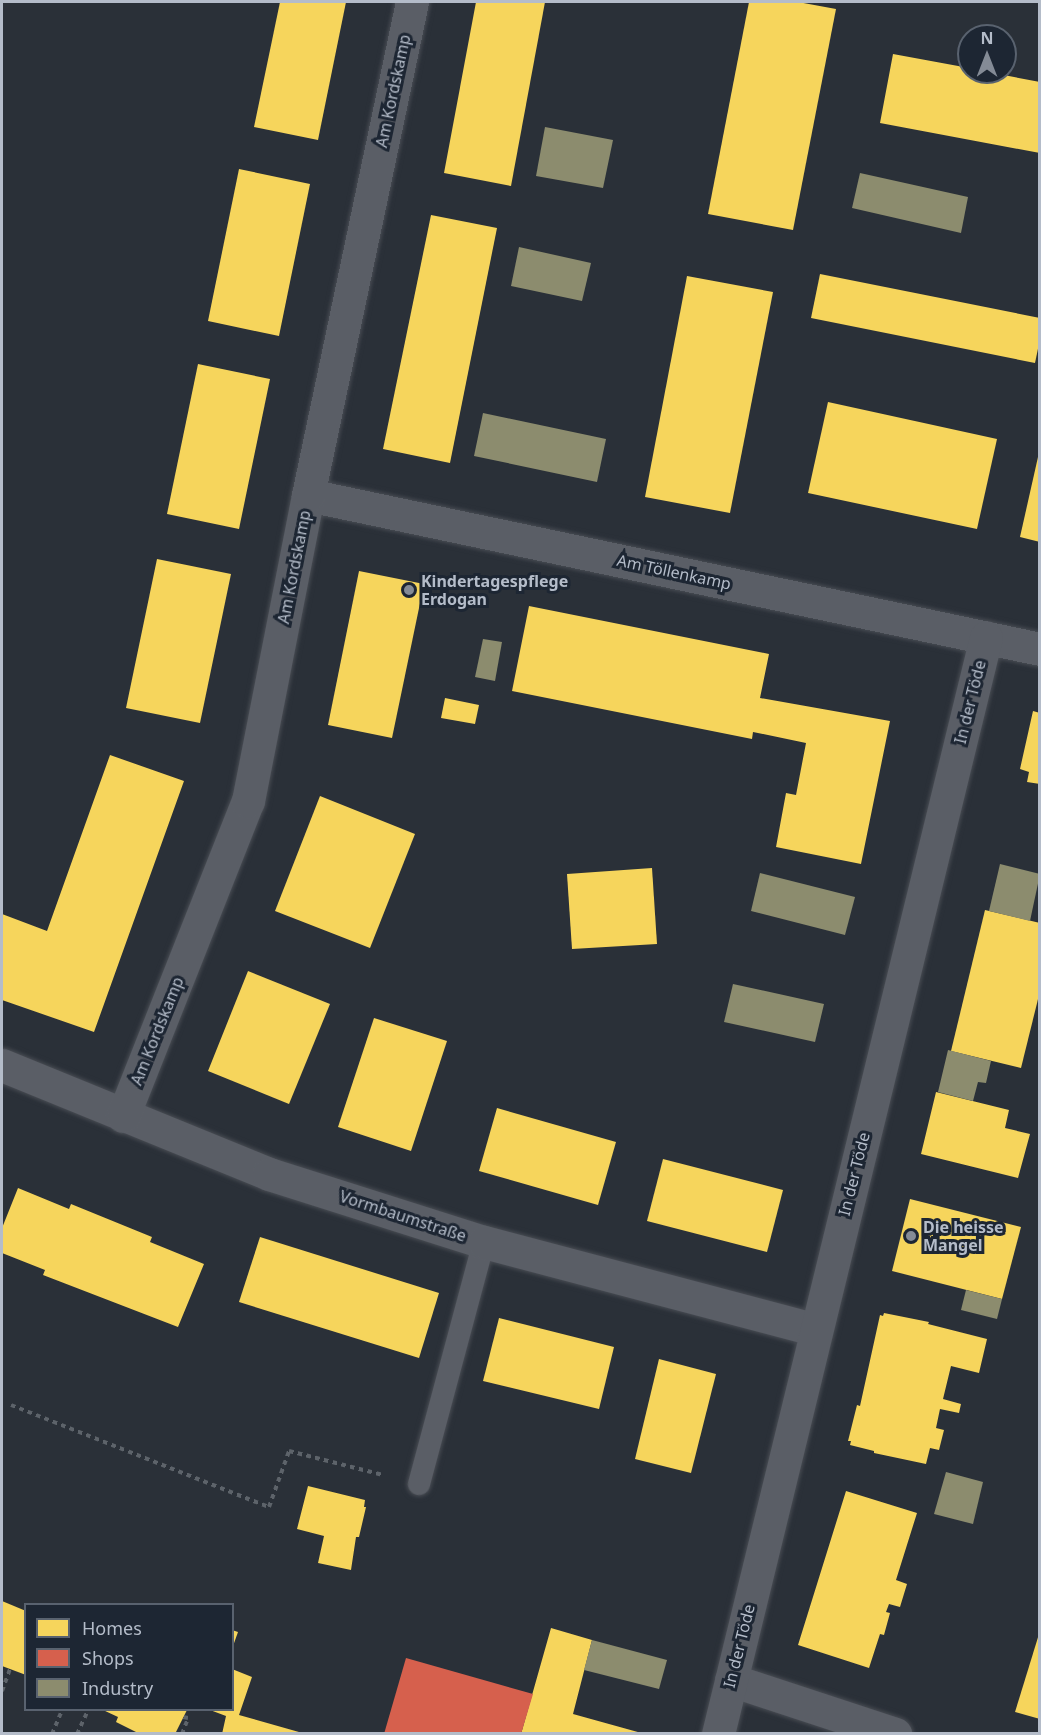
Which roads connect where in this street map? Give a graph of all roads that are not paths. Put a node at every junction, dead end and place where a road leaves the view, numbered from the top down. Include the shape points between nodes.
1 (412, 2) edge
2 (308, 495) junction
3 (986, 637) junction
4 (1040, 649) edge
5 (2, 1065) edge
6 (123, 1116) junction
7 (484, 1242) junction
8 (816, 1330) junction
9 (418, 1484) road end
10 (724, 1708) edge
11 (895, 1734) edge

1 - 2 street, Am Kordskamp
2 - 3 street, Am Töllenkamp
2 - 6 street, Am Kordskamp via 248,801
3 - 4 street, Am Töllenkamp
3 - 8 street, In der Töde
5 - 6 street, Vormbaumstraße
6 - 7 street, Vormbaumstraße via 269,1174
7 - 8 street, Vormbaumstraße
7 - 9 lane
8 - 10 street, In der Töde
10 - 11 street

